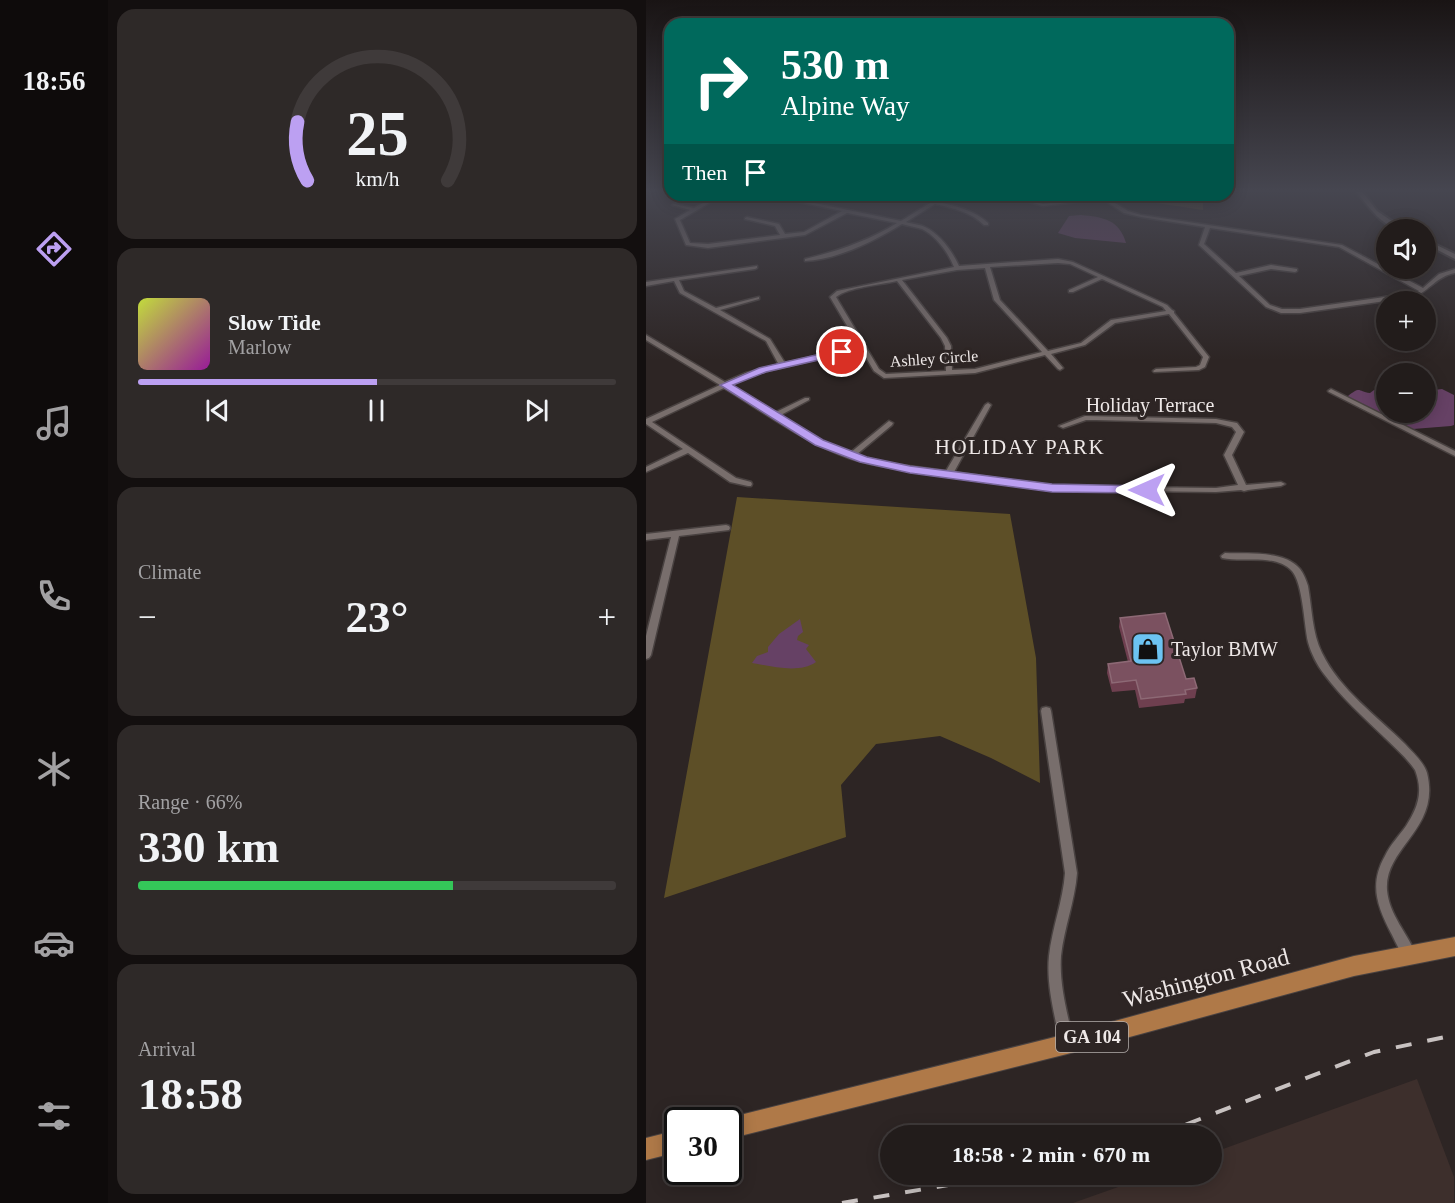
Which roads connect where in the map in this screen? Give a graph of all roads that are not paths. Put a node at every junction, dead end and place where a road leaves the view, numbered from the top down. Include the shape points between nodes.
1 (850, 247) edge
2 (943, 247) edge
3 (1204, 247) edge
4 (1342, 247) edge
5 (1436, 247) edge
6 (1454, 257) edge
7 (807, 260) dead end
8 (987, 266) junction
9 (755, 267) dead end
10 (957, 268) junction
11 (1296, 270) dead end
12 (1453, 270) edge
13 (1234, 275) junction
14 (1103, 277) junction
15 (676, 279) junction
16 (898, 279) junction
17 (646, 284) edge
18 (1071, 291) dead end
19 (1424, 291) joint
20 (757, 298) dead end
21 (1376, 300) edge
22 (715, 310) junction
23 (1172, 312) junction
24 (646, 337) edge
25 (862, 347) junction
26 (1047, 354) junction
27 (783, 365) junction
28 (1060, 368) dead end
29 (1156, 371) dead end
30 (949, 373) junction
31 (725, 385) junction
32 (1331, 391) dead end
33 (807, 399) dead end
34 (988, 405) dead end
35 (775, 415) junction
36 (646, 421) edge
37 (889, 423) dead end
38 (1063, 426) dead end
39 (687, 450) junction
40 (1454, 454) edge
41 (851, 456) junction
42 (646, 470) edge
43 (948, 475) junction
44 (748, 484) dead end
45 (1281, 484) dead end
46 (1244, 489) junction
47 (726, 528) dead end
48 (676, 533) junction
49 (646, 537) edge
50 (1225, 556) dead end
51 (646, 655) edge
52 (1046, 711) dead end
53 (1454, 946) edge
54 (1411, 956) junction
55 (1067, 1044) junction
56 (742, 1125) edge
57 (664, 1144) edge
58 (646, 1149) edge

1 - 7 street
2 - 10 street
3 - 13 street
4 - 19 street
5 - 6 street
8 - 10 street, Ashley Circle
8 - 14 street, Ashley Circle via 1064,261
8 - 26 street via 997,300
9 - 15 street
10 - 16 street, Ashley Circle
11 - 13 street via 1271,267
12 - 19 street via 1435,277
13 - 21 street via 1268,306 1290,312
14 - 18 street
14 - 23 street, Ashley Circle
15 - 17 street
15 - 22 street via 682,292
16 - 25 street, Ashley Circle via 834,294 834,302
16 - 30 street via 944,338
20 - 22 street
22 - 27 street via 768,340
23 - 26 street, Ashley Circle via 1113,321 1090,341
23 - 29 street, Ashley Circle via 1202,350 1205,361 1203,366 1188,371
24 - 31 street
25 - 27 street
25 - 30 street, Ashley Circle via 884,376
26 - 28 street
26 - 30 street, Ashley Circle
27 - 31 street
31 - 35 street
31 - 36 street
32 - 40 street
33 - 35 street
34 - 43 street
35 - 41 street
36 - 39 street
37 - 41 street
38 - 46 street, Holiday Terrace via 1085,418 1234,424 1240,432 1228,455
39 - 42 street
39 - 44 street via 733,480
41 - 43 street
43 - 46 street via 1052,488
45 - 46 street
47 - 48 street
48 - 49 street
48 - 51 street
50 - 54 street via 1276,560 1296,570 1317,654 1333,678 1421,770 1425,799 1383,873 1381,888
52 - 55 street via 1071,873 1055,958
53 - 54 main road, Washington Road / GA 104
54 - 55 main road, Washington Road / GA 104 via 1354,966
55 - 56 main road, Washington Road / GA 104
57 - 58 main road

